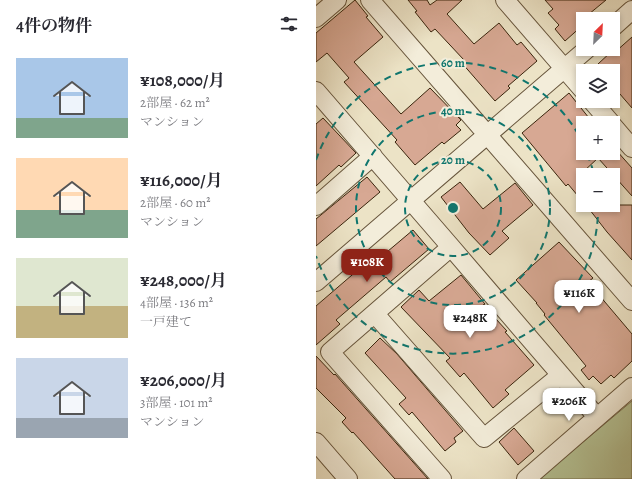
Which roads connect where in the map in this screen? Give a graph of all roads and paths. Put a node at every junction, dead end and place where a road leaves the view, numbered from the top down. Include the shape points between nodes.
1 (337, 0) edge
2 (370, 0) edge
3 (505, 0) edge
4 (632, 10) edge
5 (316, 18) edge
6 (620, 20) edge
7 (579, 56) edge
8 (565, 69) junction
9 (576, 82) edge
10 (316, 91) edge
11 (598, 108) edge
12 (605, 116) edge
13 (620, 134) edge
14 (487, 135) junction
15 (632, 148) edge
16 (373, 156) junction
17 (412, 201) junction
18 (316, 206) edge
19 (452, 247) junction
20 (316, 282) edge
21 (632, 302) edge
22 (375, 314) junction
23 (561, 375) junction
24 (632, 387) edge
25 (597, 417) junction
26 (316, 442) edge
27 (348, 479) edge
28 (442, 479) edge
29 (526, 479) edge

1 - 5 street
2 - 14 street
3 - 8 street
4 - 6 street
7 - 8 street
8 - 9 street
8 - 14 street
10 - 16 street
11 - 12 street
13 - 15 street
14 - 17 street
14 - 21 street
16 - 17 street
16 - 18 street
17 - 19 street
17 - 20 street
19 - 22 street
19 - 23 street
22 - 23 street via 484,438
22 - 28 street via 330,352
23 - 25 street
24 - 25 street
25 - 29 street
26 - 27 street

